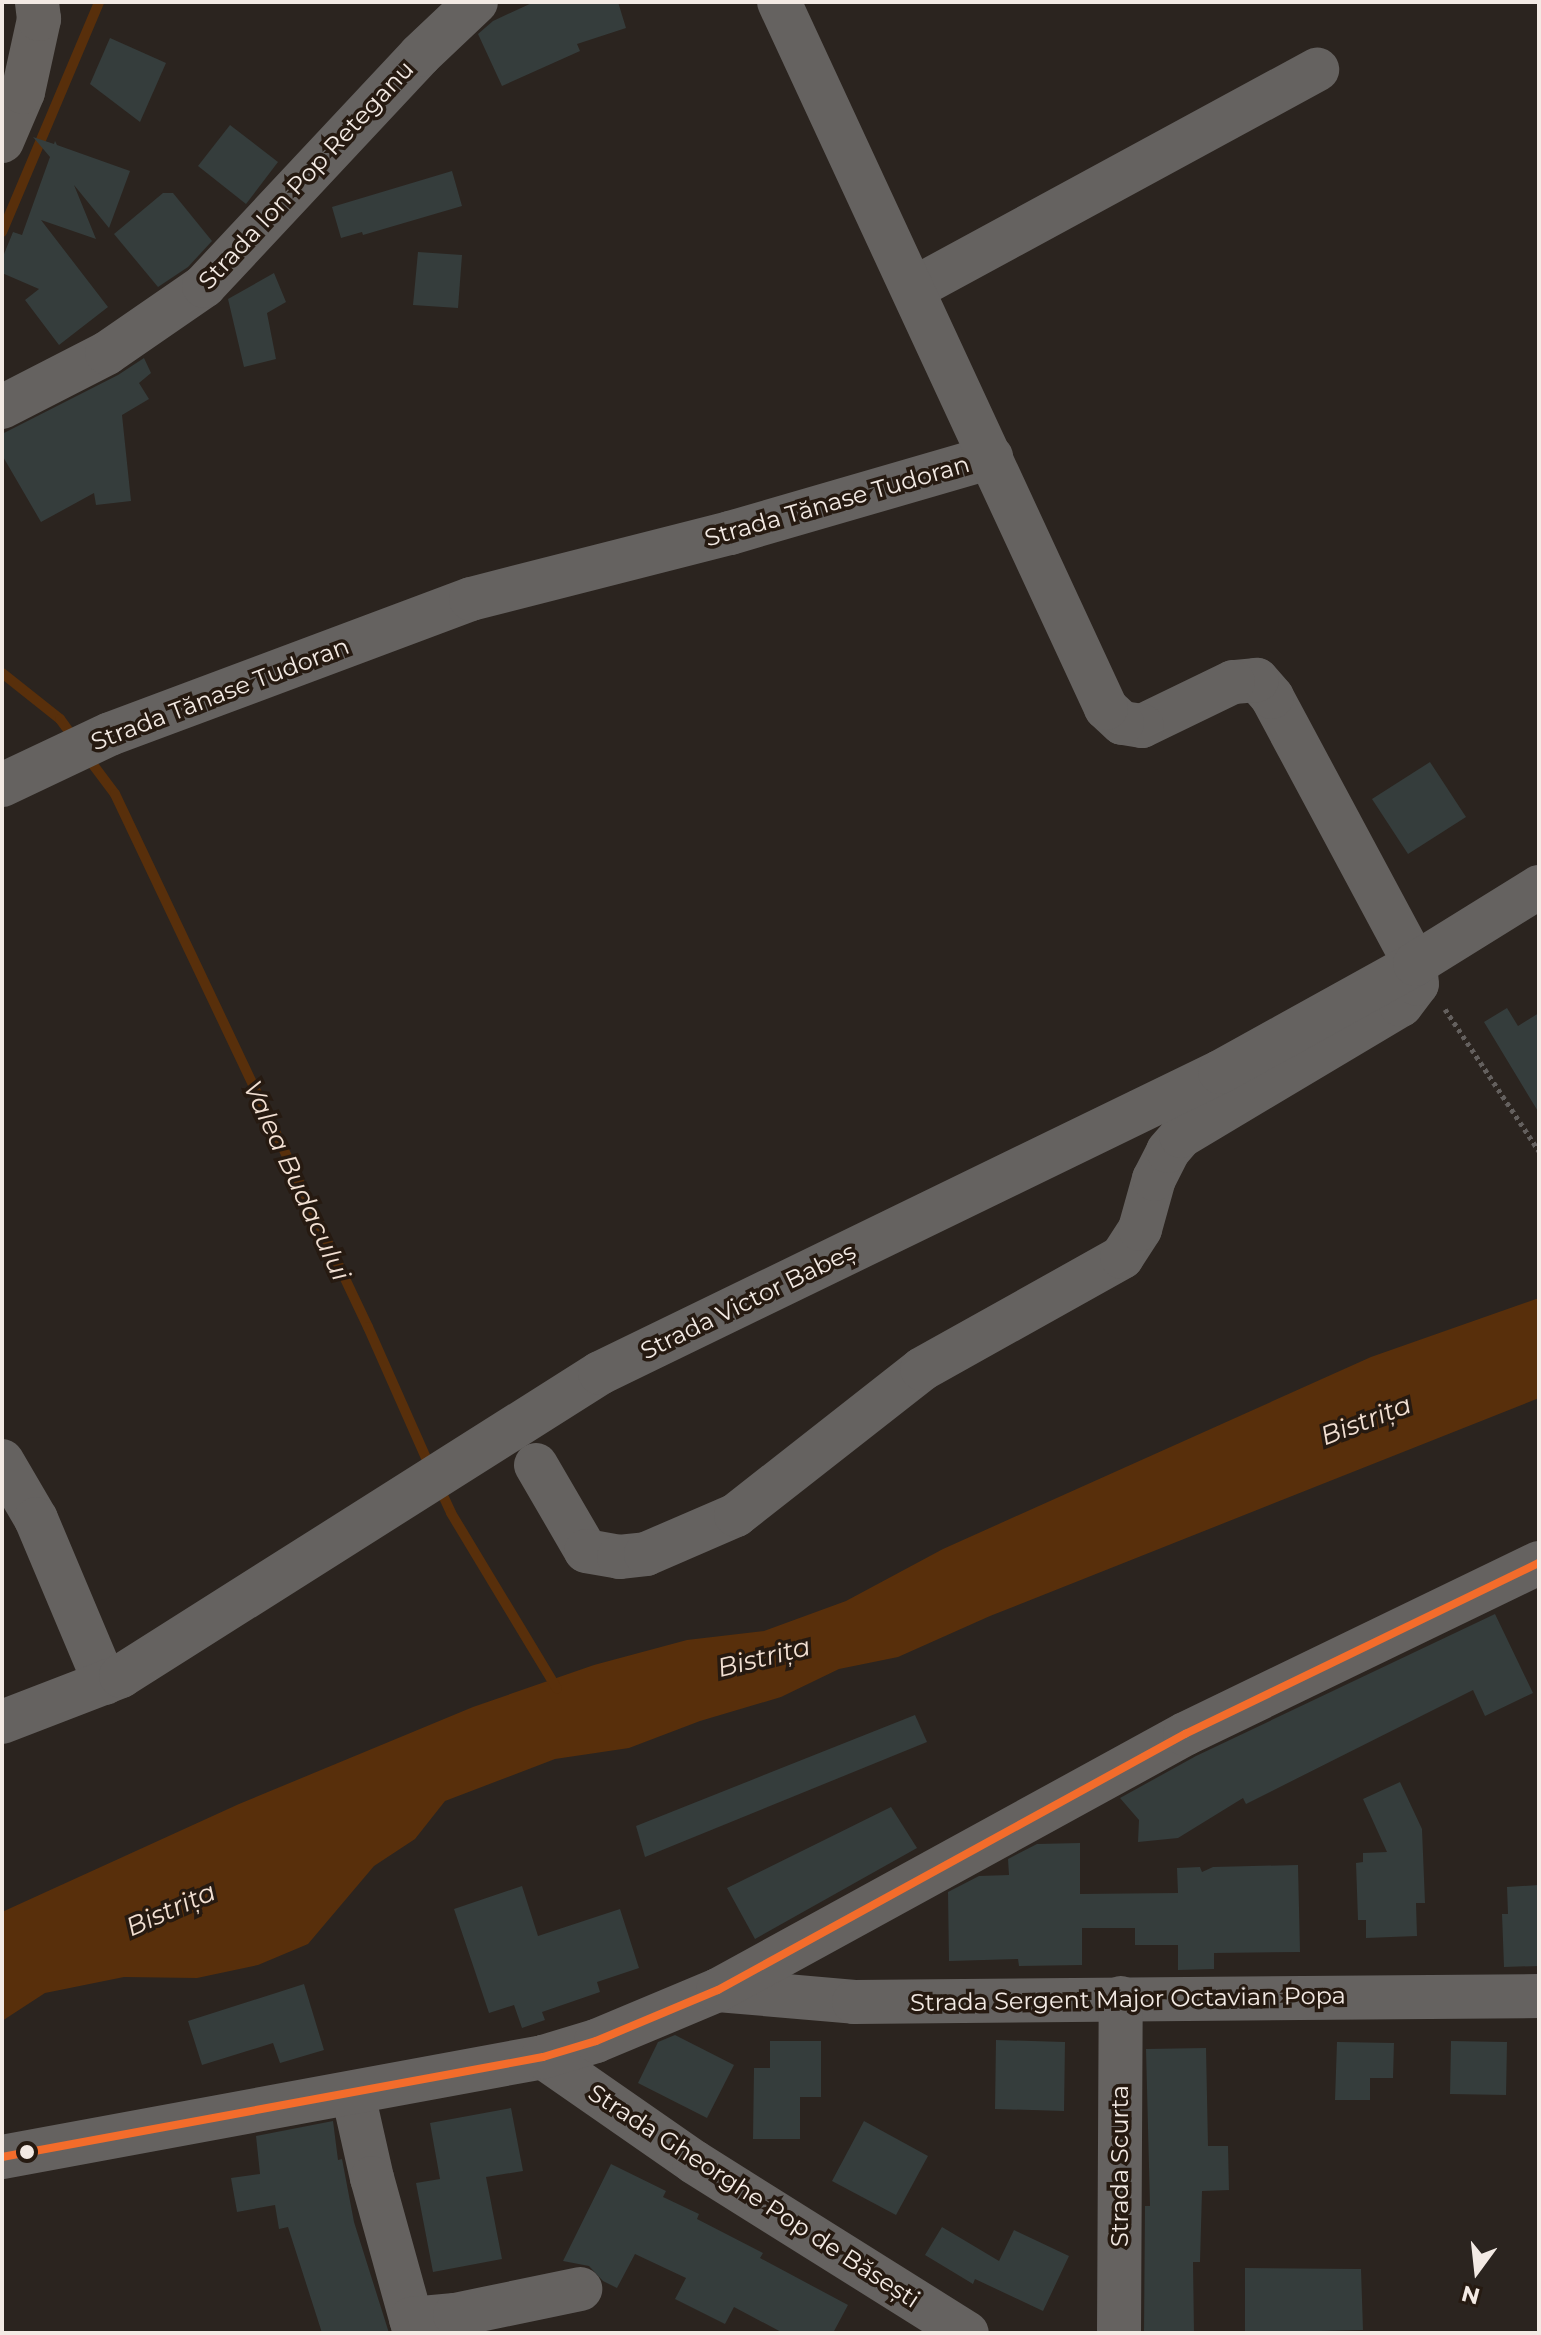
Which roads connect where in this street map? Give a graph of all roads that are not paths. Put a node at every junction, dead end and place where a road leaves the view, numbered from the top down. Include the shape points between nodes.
1 (37, 2) edge
2 (476, 2) edge
3 (779, 2) edge
4 (1317, 70) dead end
5 (2, 141) edge
6 (913, 289) junction
7 (2, 407) edge
8 (991, 457) junction
9 (2, 785) edge
10 (1539, 887) edge
11 (1415, 964) junction
12 (2, 1461) edge
13 (536, 1465) dead end
14 (1534, 1577) edge
15 (105, 1683) junction
16 (2, 1722) edge
17 (718, 1990) junction
18 (1539, 1996) edge
19 (1121, 1998) junction
20 (543, 2057) junction
21 (353, 2094) junction
22 (2, 2157) edge
23 (580, 2289) dead end
24 (413, 2326) edge
25 (967, 2333) edge
26 (1119, 2333) edge

1 - 5 main road via 39,19 23,92
2 - 7 street, Strada Ion Pop Reteganu via 204,286 107,353
3 - 6 street
4 - 6 street
6 - 8 street
8 - 9 street, Strada Tănase Tudoran via 730,533 471,599 110,734
8 - 11 street, Strada Tănase Tudoran via 1113,717 1130,727 1142,726 1233,682 1257,680 1272,697
10 - 11 street, Strada Victor Babeș
11 - 13 street via 1417,984 1401,1005 1181,1136 1161,1165 1140,1229 1122,1257 922,1369 736,1515 646,1554 619,1557 586,1551
11 - 15 street, Strada Victor Babeș via 1220,1072 600,1373
12 - 15 street via 36,1519
14 - 17 street via 1185,1734
15 - 16 street, Strada Victor Babeș
17 - 19 street, Strada Sergent Major Octavian Popa via 854,2002
17 - 20 street via 596,2041
18 - 19 street, Strada Sergent Major Octavian Popa
19 - 26 street, Strada Scurta
20 - 21 street
20 - 25 street, Strada Gheorghe Pop de Băsești via 694,2162
21 - 22 street
21 - 24 street
23 - 24 street

